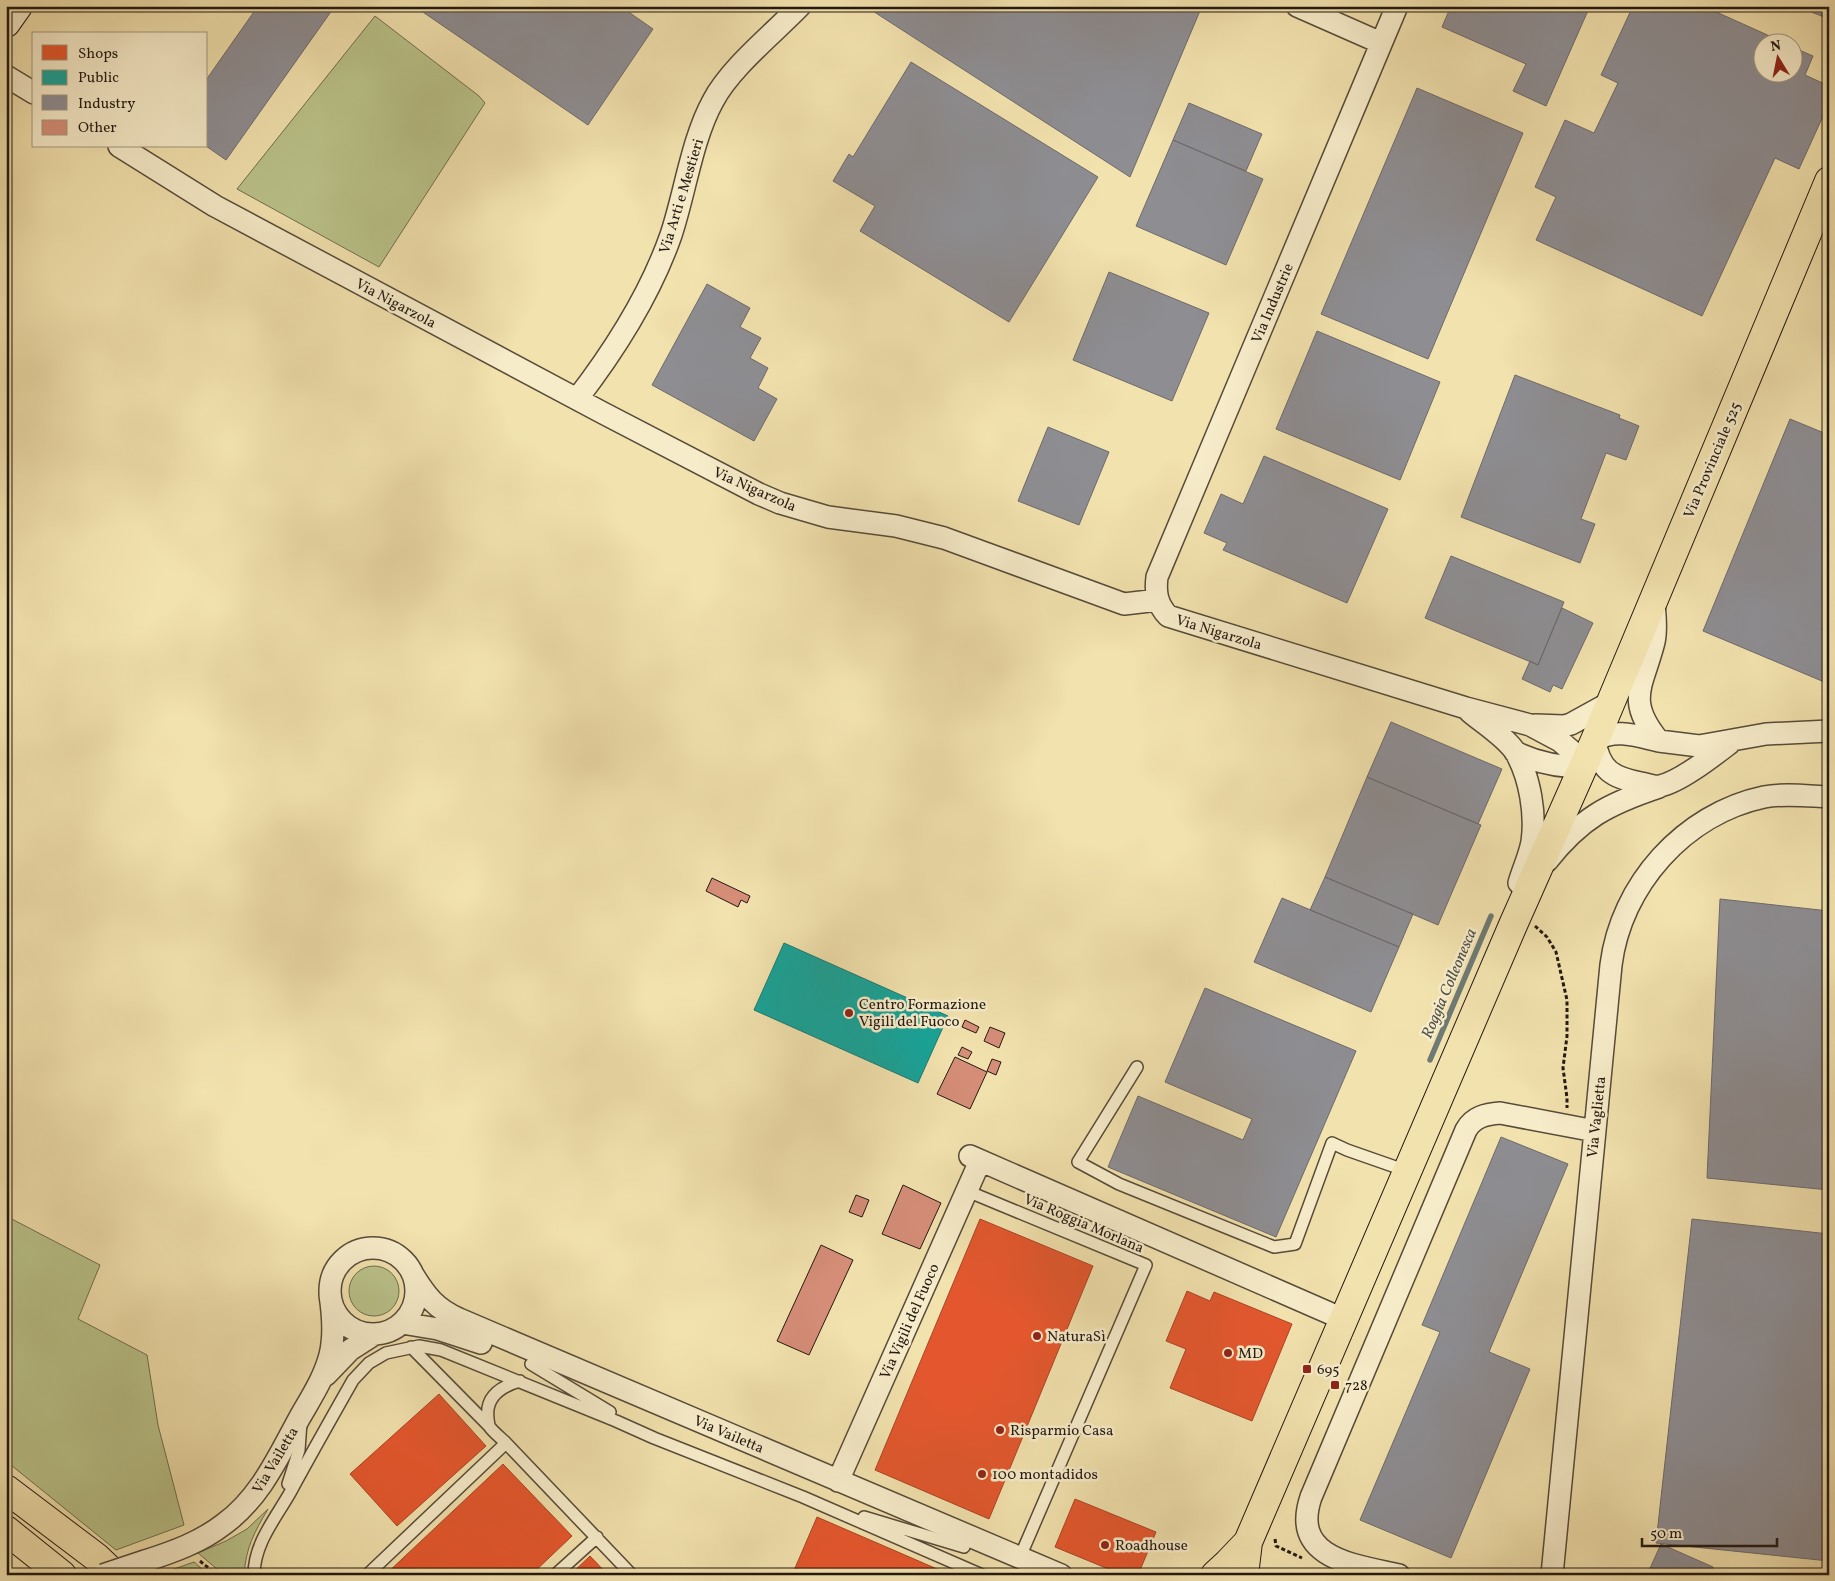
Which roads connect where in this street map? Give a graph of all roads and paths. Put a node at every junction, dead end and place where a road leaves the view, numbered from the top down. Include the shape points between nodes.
1 (18, 6) edge
2 (800, 6) edge
3 (1297, 6) edge
4 (1397, 6) edge
5 (6, 23) edge
6 (1382, 43) junction
7 (6, 76) edge
8 (32, 92) edge
9 (122, 148) edge
10 (1829, 181) edge
11 (577, 399) junction
12 (1654, 598) junction
13 (1158, 600) junction
14 (1611, 702) junction
15 (1466, 708) junction
16 (1530, 725) junction
17 (1829, 731) edge
18 (1594, 740) junction
19 (1734, 740) junction
20 (1660, 741) junction
21 (1515, 752) junction
22 (1583, 766) junction
23 (1659, 787) junction
24 (1829, 797) edge
25 (1532, 881) junction
26 (1524, 925) junction
27 (1137, 1067) dead end
28 (1567, 1098) dead end
29 (1594, 1131) junction
30 (1407, 1171) junction
31 (967, 1190) junction
32 (412, 1273) junction
33 (330, 1295) junction
34 (1344, 1320) junction
35 (402, 1323) junction
36 (376, 1334) junction
37 (411, 1347) junction
38 (525, 1372) junction
39 (322, 1378) junction
40 (301, 1415) junction
41 (489, 1426) junction
42 (654, 1438) junction
43 (506, 1443) junction
44 (838, 1480) junction
45 (6, 1489) edge
46 (812, 1501) junction
47 (279, 1512) junction
48 (6, 1530) edge
49 (597, 1537) junction
50 (1248, 1542) junction
51 (964, 1547) junction
52 (1025, 1566) edge
53 (62, 1575) edge
54 (103, 1575) edge
55 (115, 1575) edge
56 (254, 1575) edge
57 (367, 1575) edge
58 (555, 1575) edge
59 (632, 1575) edge
60 (982, 1575) edge
61 (1061, 1575) edge
62 (1215, 1575) edge
63 (1244, 1575) edge
64 (1399, 1575) edge
65 (1552, 1575) edge

1 - 5 street
2 - 11 street, Via Arti e Mestieri via 732,75 713,101 671,234 652,280 623,332
3 - 6 street
4 - 6 street, Via Industrie
6 - 13 street, Via Industrie via 1157,577 1155,589
7 - 8 street
9 - 11 street, Via Nigarzola via 215,206
10 - 12 main road, Via Provinciale 525
11 - 13 street, Via Nigarzola via 780,503 828,517 896,526 944,538 1124,604
12 - 14 main road, Via Provinciale 525
12 - 20 street via 1656,627 1641,680 1639,700 1644,720
13 - 15 street, Via Nigarzola via 1168,616
14 - 16 street, Via Nigarzola via 1571,724
14 - 18 main road, Via Provinciale 525
15 - 16 street, Via Nigarzola
15 - 21 street, Via Nigarzola
16 - 22 street, Via Nigarzola via 1560,741
17 - 19 street via 1774,733
18 - 20 street via 1622,733
18 - 22 main road, Via Provinciale 525
18 - 23 street via 1599,758 1608,771 1627,780
19 - 20 street via 1699,746
19 - 23 street via 1696,768
21 - 22 street, Via Nigarzola via 1554,765
21 - 26 street, Via Nigarzola via 1530,794 1534,820 1532,844 1517,891
22 - 25 main road, Via Provinciale 525
23 - 25 street via 1615,803 1586,821 1561,845
24 - 29 street, Via Vaglietta via 1774,796 1730,808 1679,839 1646,877 1624,915 1614,946
25 - 26 main road, Via Provinciale 525
26 - 28 path via 1547,937 1561,969 1567,1000 1563,1068
26 - 30 main road, Via Provinciale 525
27 - 30 lane via 1078,1162 1120,1184 1274,1247 1295,1244 1332,1143
29 - 64 street via 1500,1113 1481,1116 1466,1130 1307,1512 1308,1534 1325,1552 1348,1563
29 - 65 street, Via Vaglietta
30 - 34 main road, Via Provinciale 525
31 - 34 street, Via Vigili del Fuoco via 975,1158
31 - 44 street, Via Vigili del Fuoco
31 - 52 lane, Via Roggia Morlana via 1146,1265
32 - 33 street via 391,1252 362,1250 348,1256 338,1267 331,1280
32 - 35 street via 415,1300
32 - 44 street, Via Vailetta via 428,1298 448,1314
33 - 36 street via 333,1308 350,1328
33 - 39 street, Via Vailetta via 333,1336
34 - 50 main road, Via Provinciale 525
35 - 36 street via 390,1331
35 - 38 street, Via Vailetta via 457,1334
36 - 39 street, Via Vailetta via 350,1350
37 - 38 lane via 441,1350
37 - 41 lane
37 - 47 lane via 377,1357 353,1380
38 - 41 lane via 494,1395 488,1408
38 - 42 lane
38 - 42 lane
38 - 51 street, Via Vailetta
39 - 40 street, Via Vailetta
40 - 47 lane via 299,1450
40 - 54 street, Via Vailetta, bridge via 260,1488 234,1517 176,1550
41 - 43 lane
42 - 46 lane
43 - 49 lane
43 - 57 lane
44 - 52 street, Via Vailetta
45 - 55 main road
46 - 51 lane
46 - 60 lane
47 - 56 lane via 259,1545
48 - 53 main road
49 - 58 lane
49 - 59 lane
50 - 62 main road
50 - 63 main road
51 - 52 street, Via Vailetta
52 - 61 street, Via Vailetta

